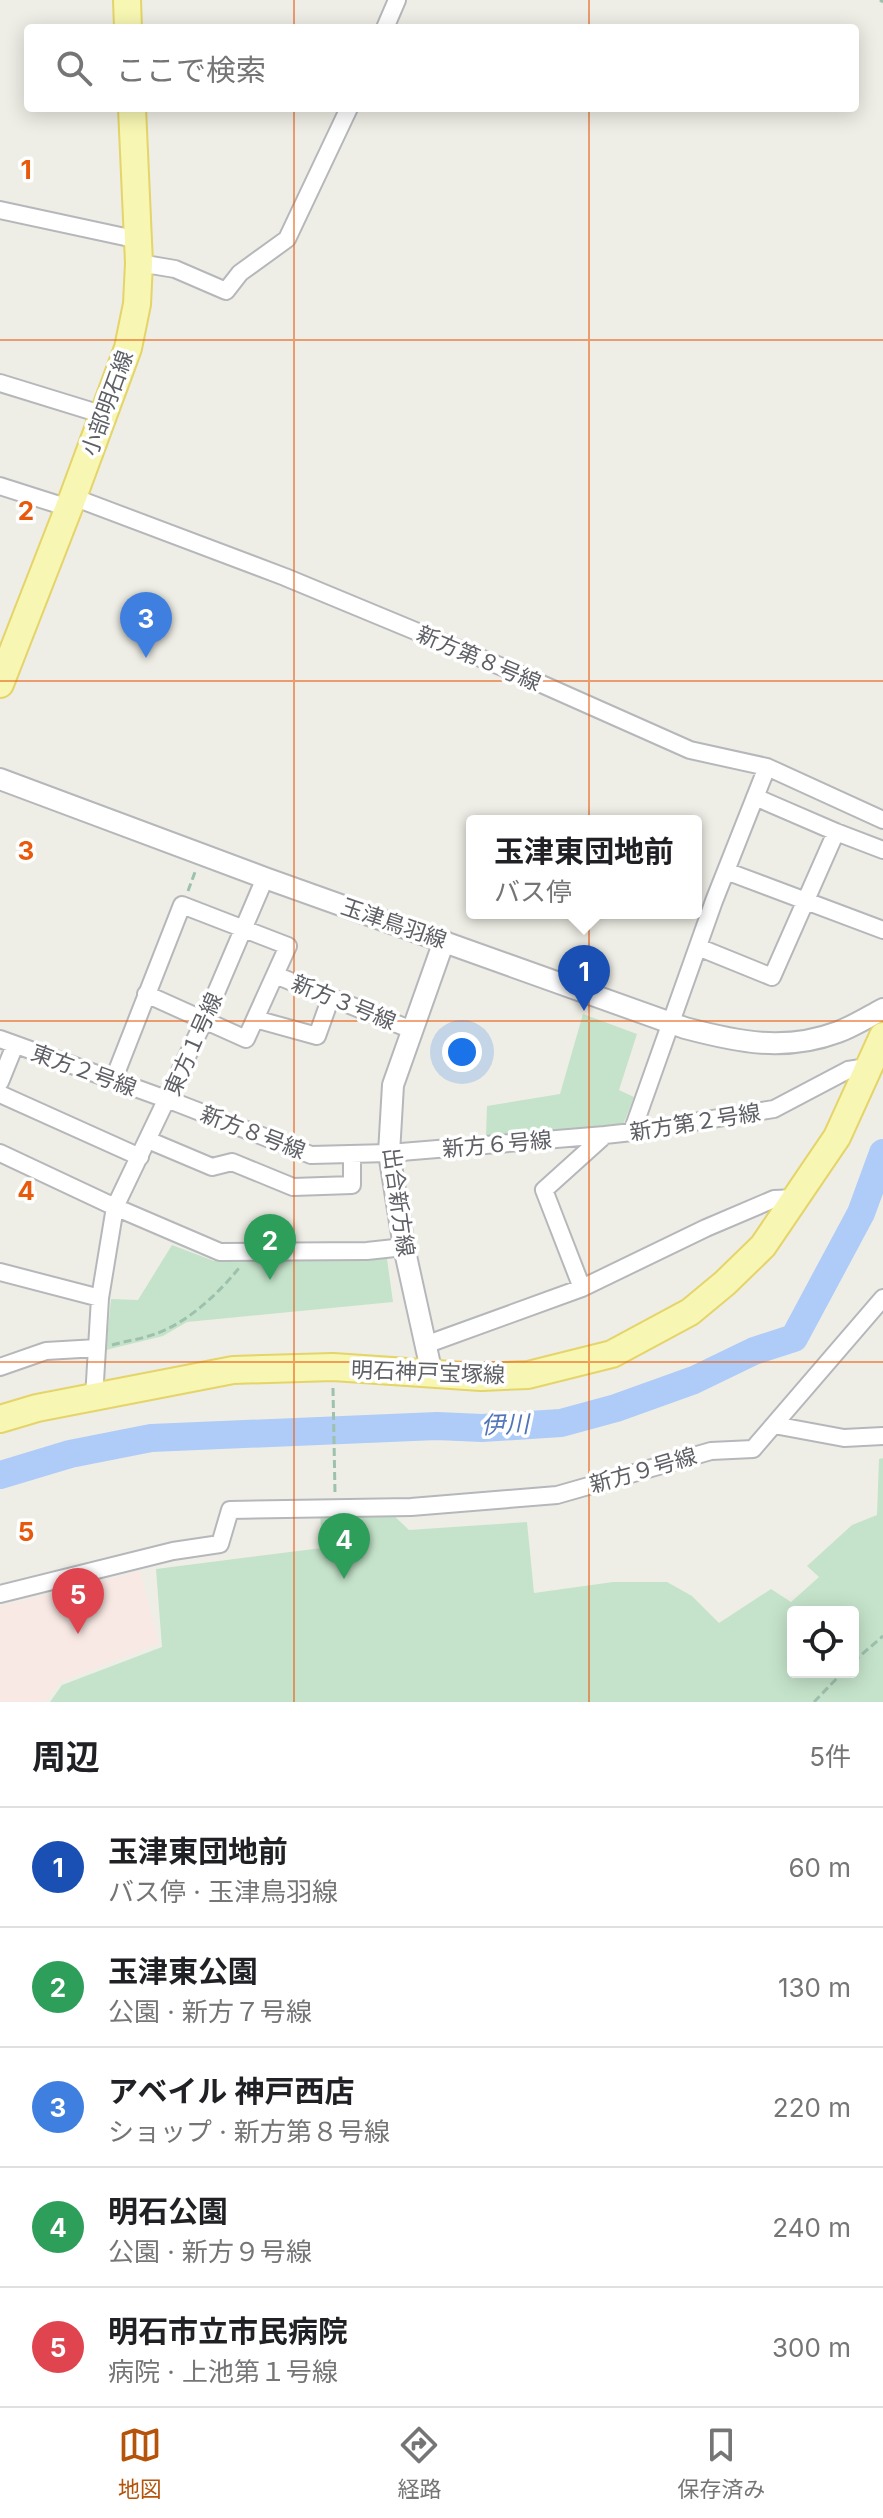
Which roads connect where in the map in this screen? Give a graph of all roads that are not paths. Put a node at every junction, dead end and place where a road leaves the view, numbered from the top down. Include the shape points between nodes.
1 (127, 0) edge
2 (397, 0) edge
3 (128, 24) edge
4 (387, 24) edge
5 (132, 112) edge
6 (347, 112) edge
7 (0, 210) edge
8 (139, 251) junction
9 (0, 383) edge
10 (104, 415) junction
11 (0, 486) edge
12 (71, 502) junction
13 (0, 684) edge
14 (767, 767) junction
15 (0, 779) edge
16 (755, 797) junction
17 (883, 820) edge
18 (836, 832) junction
19 (883, 850) edge
20 (726, 871) junction
21 (265, 878) junction
22 (806, 902) junction
23 (243, 928) junction
24 (883, 930) edge
25 (444, 941) junction
26 (698, 947) junction
27 (275, 975) junction
28 (146, 994) junction
29 (331, 997) junction
30 (883, 1009) edge
31 (255, 1019) junction
32 (204, 1021) junction
33 (671, 1023) junction
34 (412, 1030) junction
35 (883, 1036) edge
36 (7, 1042) edge
37 (867, 1067) junction
38 (113, 1081) junction
39 (0, 1082) edge
40 (0, 1094) edge
41 (167, 1101) junction
42 (632, 1132) junction
43 (605, 1135) junction
44 (148, 1140) junction
45 (0, 1153) edge
46 (389, 1153) junction
47 (352, 1154) junction
48 (140, 1157) junction
49 (797, 1198) junction
50 (115, 1207) junction
51 (404, 1247) junction
52 (0, 1272) edge
53 (582, 1288) junction
54 (100, 1298) junction
55 (883, 1298) edge
56 (425, 1345) junction
57 (97, 1348) junction
58 (0, 1367) edge
59 (432, 1374) junction
60 (94, 1398) junction
61 (0, 1419) edge
62 (774, 1425) junction
63 (883, 1436) edge
64 (0, 1594) edge

1 - 3 main road
2 - 4 street
5 - 8 main road, 小部明石線
6 - 8 street via 287,239 240,273 226,291
7 - 8 street
8 - 10 main road, 小部明石線 via 128,348
9 - 10 street
10 - 12 main road, 小部明石線
11 - 12 street, 新方第８号線
12 - 13 main road, 小部明石線
12 - 14 street, 新方第８号線 via 285,577 690,750
14 - 16 street
14 - 17 street, 新方第８号線
15 - 21 street, 玉津鳥羽線
16 - 18 street
16 - 20 street
18 - 19 street
18 - 22 street
20 - 22 street
20 - 26 street
21 - 23 street, 東方１号線
21 - 25 street, 玉津鳥羽線
22 - 24 street
22 - 26 street via 772,977
23 - 27 street via 288,946
23 - 28 street via 182,905
23 - 32 street, 東方１号線
25 - 33 street, 玉津鳥羽線
25 - 34 street, 出合新方線
26 - 33 street
27 - 29 street, 新方３号線
27 - 31 street
28 - 32 street
28 - 38 street
29 - 31 street via 317,1036
29 - 34 street, 新方３号線
30 - 33 street, 玉津鳥羽線 via 838,1032 770,1045 733,1041
31 - 32 street via 246,1039
32 - 41 street, 東方１号線
33 - 42 street
34 - 46 street, 出合新方線 via 393,1085
35 - 37 main road, 明石神戸宝塚線
36 - 38 street, 東方２号線
36 - 39 street
37 - 42 street, 新方第２号線 via 848,1070 774,1109
37 - 49 main road, 明石神戸宝塚線 via 837,1137
38 - 41 street, 東方２号線
40 - 48 street
41 - 44 street, 東方１号線
41 - 47 street, 新方８号線 via 311,1155
42 - 43 street, 新方第２号線
43 - 46 street, 新方６号線
43 - 53 street, 新方第２号線 via 544,1190
44 - 47 street via 212,1167 232,1162 293,1187 352,1185
44 - 48 street, 東方１号線
45 - 50 street
46 - 47 street, 新方８号線
46 - 51 street, 出合新方線
48 - 50 street, 東方１号線
49 - 53 street, 明石神戸宝塚線 via 774,1199
49 - 59 main road, 明石神戸宝塚線 via 763,1246 725,1283 690,1312 612,1354 528,1375
50 - 51 street via 220,1252
50 - 54 street, 東方１号線
51 - 56 street, 出合新方線
52 - 54 street
53 - 56 street, 明石神戸宝塚線
54 - 57 street, 東方１号線
55 - 62 street, 新方９号線
56 - 59 street, 出合新方線
57 - 58 street via 46,1351
57 - 60 street, 東方１号線
59 - 60 main road, 明石神戸宝塚線 via 333,1367 233,1370
60 - 61 main road, 明石神戸宝塚線
62 - 63 street via 844,1438
62 - 64 street, 新方９号線 via 753,1449 711,1451 557,1495 411,1507 230,1510 220,1544

